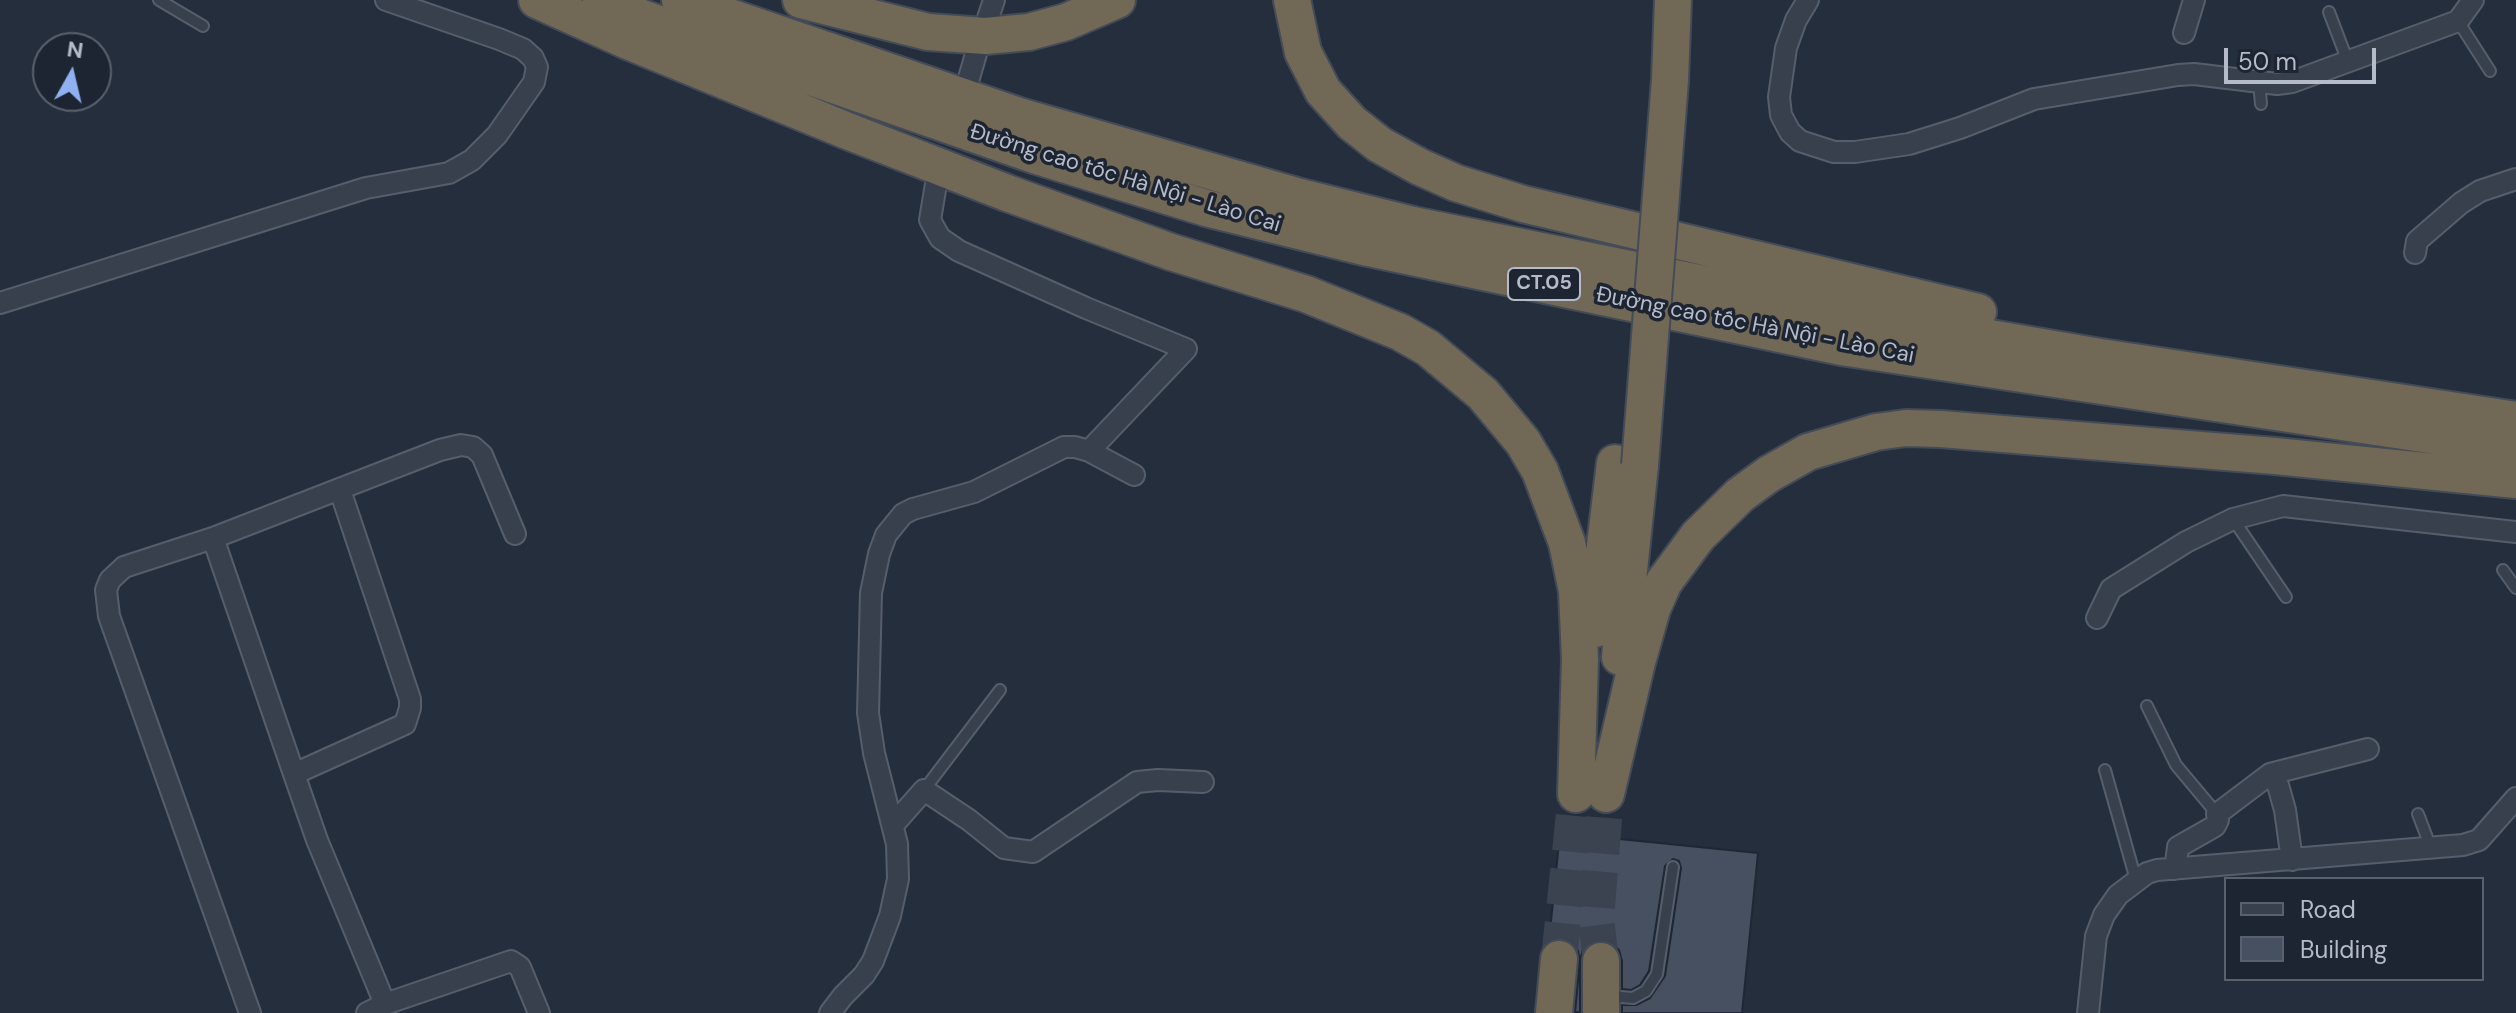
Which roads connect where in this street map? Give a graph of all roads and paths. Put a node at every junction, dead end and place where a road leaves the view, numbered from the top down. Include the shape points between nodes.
1 (159, 0) edge
2 (386, 0) edge
3 (537, 0) edge
4 (601, 0) edge
5 (680, 0) edge
6 (801, 0) edge
7 (1117, 0) edge
8 (1292, 0) edge
9 (1652, 0) edge
10 (1673, 0) edge
11 (1808, 0) edge
12 (2194, 0) edge
13 (2473, 0) edge
14 (2329, 12) dead end
15 (2458, 21) junction
16 (203, 26) dead end
17 (2184, 33) dead end
18 (978, 47) dead end
19 (2348, 62) junction
20 (2490, 71) dead end
21 (969, 78) dead end
22 (1659, 80) junction
23 (2259, 82) junction
24 (2261, 104) dead end
25 (2516, 179) edge
26 (936, 184) dead end
27 (2415, 253) dead end
28 (0, 303) edge
29 (2346, 394) junction
30 (2516, 420) edge
31 (2516, 448) edge
32 (1089, 451) junction
33 (1134, 475) dead end
34 (2516, 480) edge
35 (340, 490) junction
36 (2233, 519) junction
37 (2516, 532) edge
38 (515, 534) dead end
39 (213, 538) junction
40 (2503, 570) dead end
41 (2516, 588) edge
42 (2286, 597) dead end
43 (2097, 618) dead end
44 (1000, 690) dead end
45 (2147, 706) dead end
46 (2368, 749) dead end
47 (2105, 770) dead end
48 (294, 774) junction
49 (2270, 774) junction
50 (1203, 782) dead end
51 (924, 790) junction
52 (1591, 794) junction
53 (2516, 798) edge
54 (2217, 814) junction
55 (2418, 814) dead end
56 (893, 825) junction
57 (2431, 848) junction
58 (2292, 860) junction
59 (1673, 867) dead end
60 (2175, 869) junction
61 (2136, 880) junction
62 (1559, 959) tunnel mouth
63 (1601, 990) edge
64 (376, 1009) edge
65 (250, 1013) edge
66 (539, 1013) edge
67 (830, 1013) edge
68 (1554, 1013) edge
69 (2088, 1013) edge

1 - 16 lane
2 - 28 street via 499,39 533,58 534,82 497,135 472,160 449,173 366,188
3 - 52 highway via 859,136 1141,241 1306,294 1428,348 1483,394 1523,442 1540,471 1567,543 1577,591
4 - 31 highway, Đường cao tốc Hà Nội - Lào Cai / CT.05 via 1037,156 1206,208 1368,248 1841,347
5 - 29 highway, Đường cao tốc Hà Nội - Lào Cai / CT.05 via 1019,116 1413,225 1851,314
6 - 7 highway via 928,32 985,36 1066,22
8 - 29 highway via 1303,52 1323,91 1380,145 1456,183 1860,286
9 - 22 highway
10 - 22 highway
11 - 23 street via 1786,48 1781,115 1800,141 1834,152 1909,144 2034,99 2149,80 2194,74
12 - 17 street
13 - 15 street
14 - 19 lane
15 - 19 street
15 - 20 lane
18 - 21 street
19 - 23 street via 2292,82
22 - 52 highway via 1628,464
23 - 24 lane
25 - 27 street via 2461,203 2417,241
26 - 32 street via 933,229 959,251 1186,349
29 - 30 highway, Đường cao tốc Hà Nội - Lào Cai / CT.05
32 - 33 street
32 - 56 street via 1064,447 974,492 913,509 886,535 871,593 867,700
34 - 52 highway via 1941,429 1876,432 1808,452 1740,495 1698,536 1664,582
35 - 38 street via 440,450 473,447 482,455
35 - 39 street
35 - 48 street via 410,708 405,724
36 - 37 street via 2283,506
36 - 42 lane
36 - 43 street via 2111,589
39 - 48 street
39 - 65 street via 124,567 106,590 109,616
40 - 41 lane
44 - 51 lane
45 - 54 lane via 2176,765
46 - 49 street
47 - 61 lane
48 - 64 street
49 - 54 street
49 - 58 street via 2285,810
50 - 51 street via 1137,782 1033,852 1004,848
51 - 56 street
53 - 57 street via 2479,840
54 - 60 street via 2215,826 2178,847
55 - 57 lane
56 - 67 street via 898,879 883,939 864,975
57 - 58 street
58 - 60 street
59 - 63 lane via 1657,974 1646,991 1633,998
60 - 61 street
61 - 69 street via 2118,895 2096,936
62 - 68 highway
64 - 66 street via 511,961 520,967

